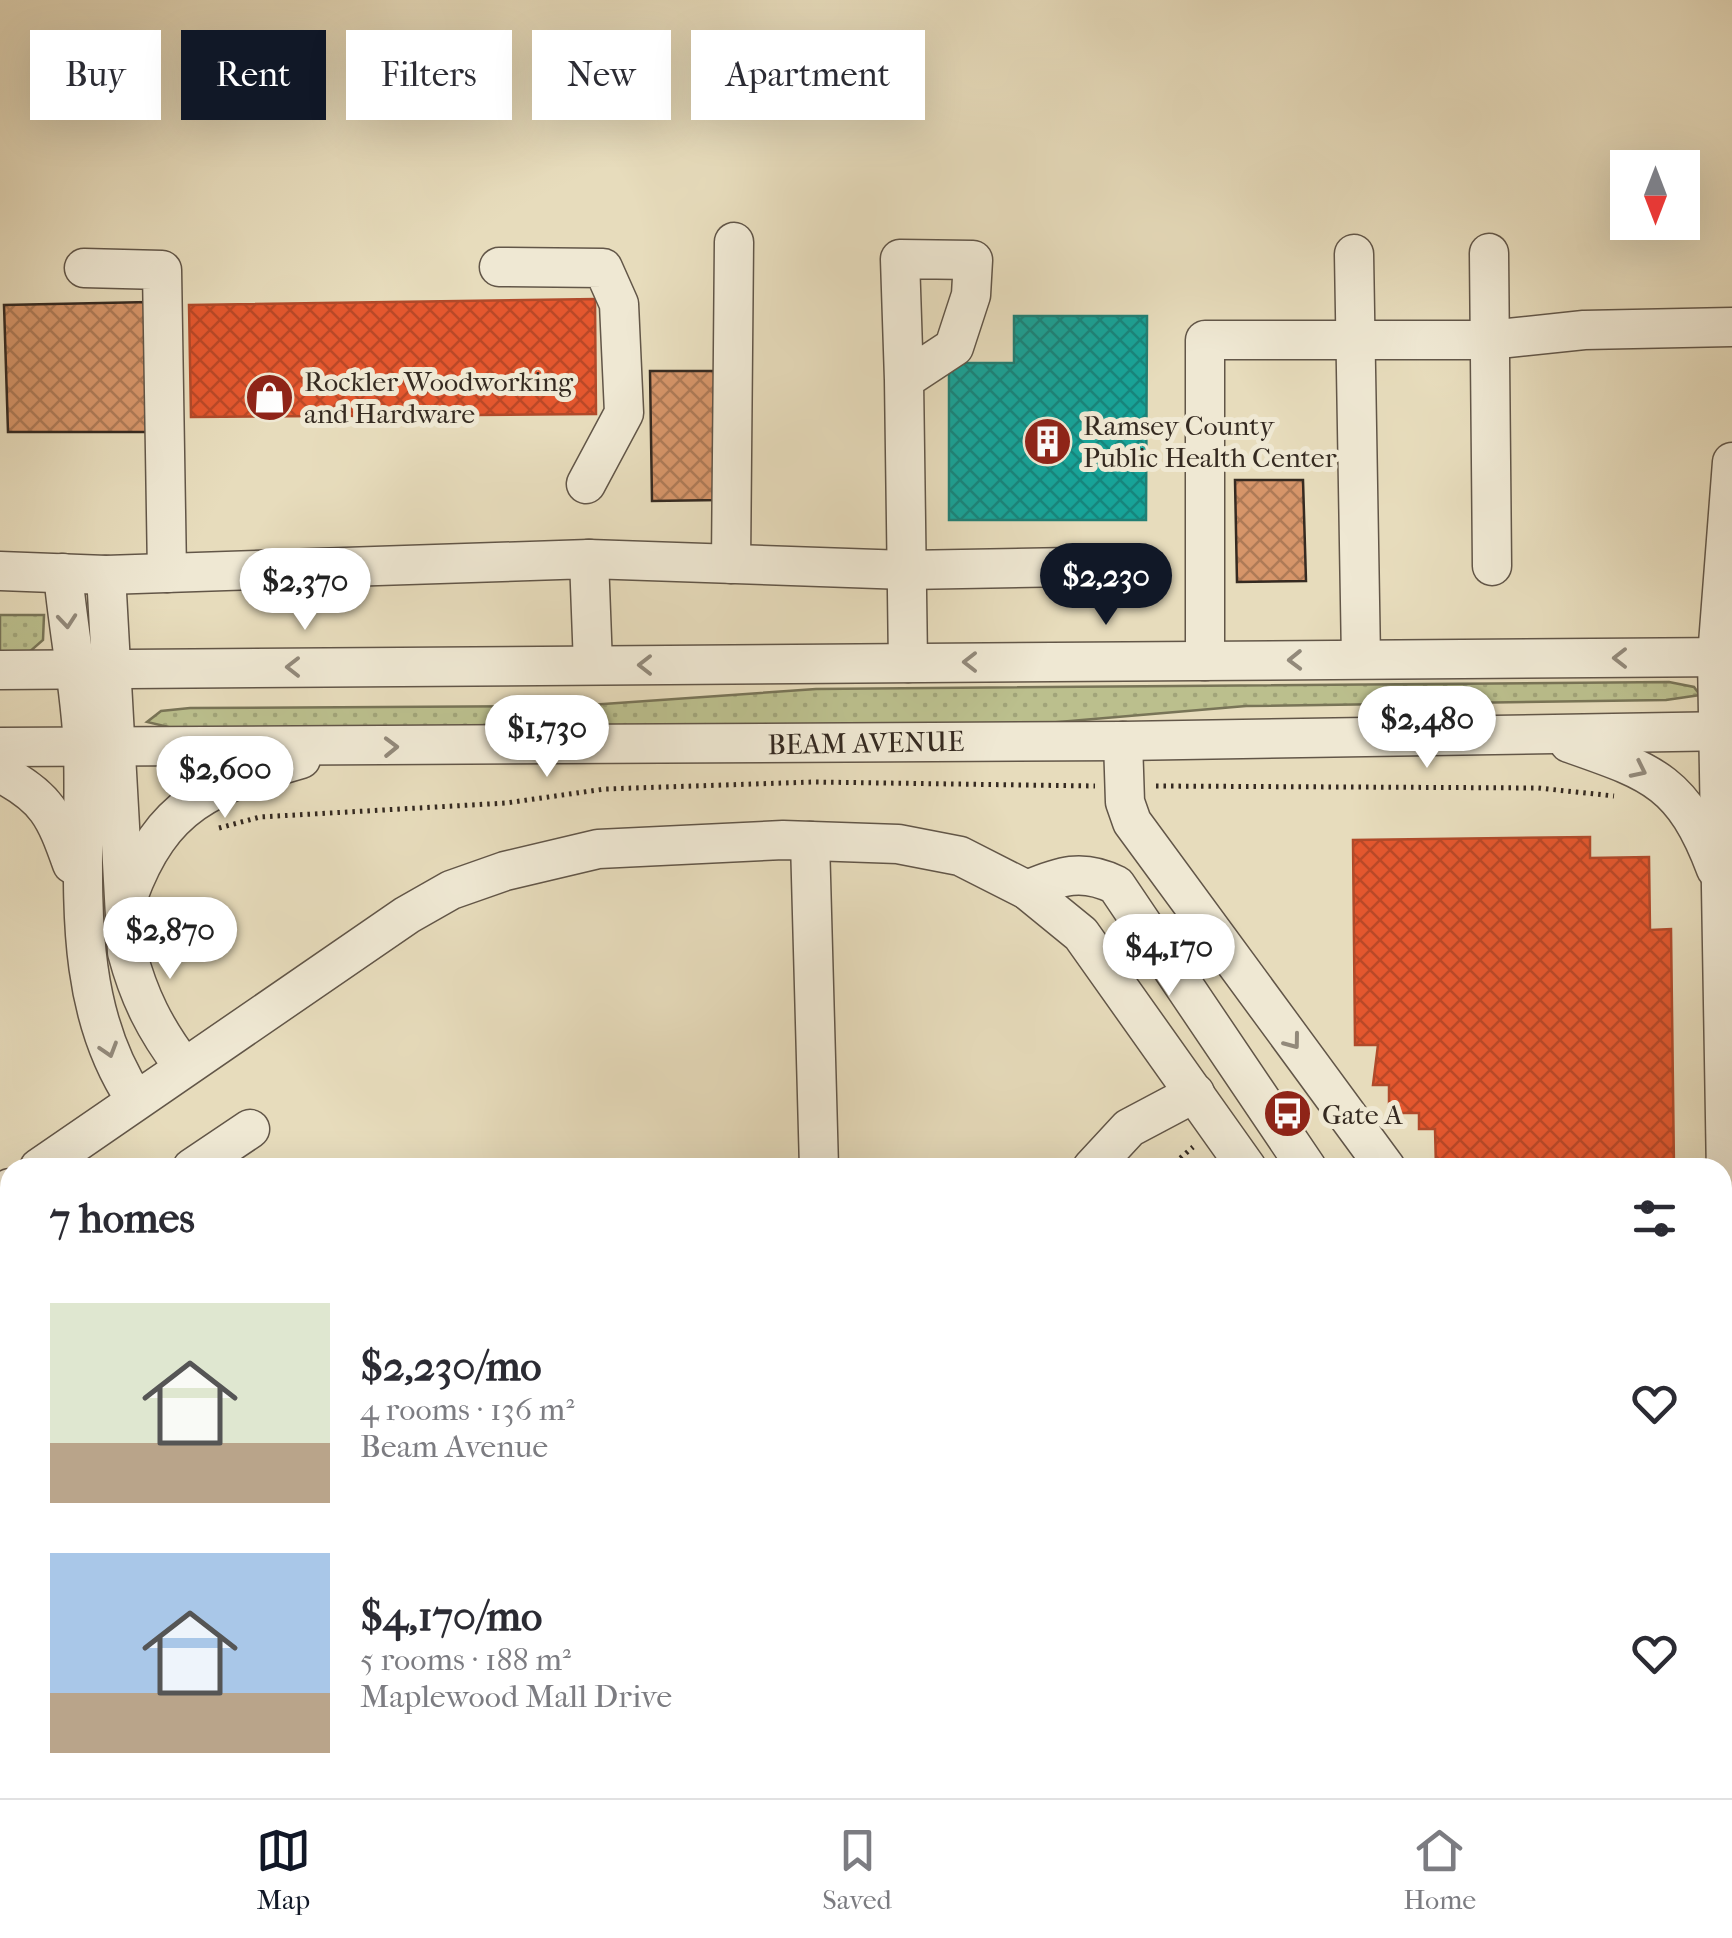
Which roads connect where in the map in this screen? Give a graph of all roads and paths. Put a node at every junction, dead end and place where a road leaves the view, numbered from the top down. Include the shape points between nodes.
1 (734, 242) dead end
2 (1489, 253) dead end
3 (1354, 254) dead end
4 (498, 267) dead end
5 (84, 268) dead end
6 (1732, 328) edge
7 (1353, 340) junction
8 (1489, 340) junction
9 (904, 380) dead end
10 (1732, 462) edge
11 (586, 484) dead end
12 (589, 560) junction
13 (731, 564) junction
14 (1127, 566) dead end
15 (1492, 566) dead end
16 (906, 570) junction
17 (0, 571) edge
18 (63, 572) junction
19 (167, 572) junction
20 (106, 574) junction
21 (1725, 657) edge
22 (1361, 660) junction
23 (1205, 661) junction
24 (908, 663) junction
25 (593, 665) junction
26 (114, 668) junction
27 (72, 669) junction
28 (0, 670) edge
29 (1725, 731) edge
30 (1548, 736) junction
31 (1123, 741) junction
32 (101, 746) junction
33 (0, 747) edge
34 (338, 748) junction
35 (0, 773) edge
36 (1630, 796) dead end
37 (1128, 804) junction
38 (204, 832) dead end
39 (810, 841) junction
40 (1720, 880) junction
41 (1116, 886) junction
42 (1026, 890) junction
43 (83, 893) junction
44 (122, 913) junction
45 (183, 1066) junction
46 (1194, 1093) junction
47 (135, 1099) junction
48 (250, 1130) dead end
49 (52, 1158) edge
50 (207, 1158) edge
51 (818, 1158) edge
52 (1101, 1158) edge
53 (1240, 1158) edge
54 (1300, 1158) edge
55 (1379, 1158) edge
56 (1724, 1158) edge

1 - 13 street
2 - 8 street
3 - 7 street
4 - 11 street via 603,268 619,304 624,413
5 - 19 street via 162,270
6 - 8 street via 1584,330
7 - 8 street
7 - 22 street
7 - 23 street via 1205,340
8 - 15 street
9 - 16 street
10 - 21 street
12 - 13 street
12 - 19 street
12 - 25 street
13 - 16 street
14 - 16 street
16 - 24 street
17 - 18 street
18 - 20 street
18 -> 27 street
19 - 20 street
20 - 26 street
21 -> 22 street
21 - 29 street
22 -> 23 street
23 -> 24 street
24 -> 25 street
25 -> 26 street
26 - 27 street
26 - 32 street
27 - 28 street
27 - 32 street
29 - 30 street, BEAM AVENUE
29 - 40 street
30 - 31 street, BEAM AVENUE
30 -> 40 street via 1667,784 1706,841
34 -> 31 street, BEAM AVENUE
31 - 37 street
32 - 33 street, BEAM AVENUE
32 - 34 street, BEAM AVENUE
32 - 43 street
32 - 44 street
34 - 44 street via 212,788 161,829
35 - 43 street via 33,791 55,815
36 - 37 path via 1538,788
37 - 38 path via 813,782 604,789 506,803 260,817
37 - 41 street via 1115,851
37 -> 55 street
39 - 42 street via 898,844 960,856
39 - 45 street via 598,849 451,890
39 - 51 street
40 - 56 street
41 - 42 street via 1070,873
41 - 54 street
42 - 46 street via 1082,934
43 -> 47 street via 97,1011 112,1064
44 - 45 street via 138,995
45 - 47 street
46 - 52 street via 1129,1128
46 - 53 street
47 - 49 street
48 - 50 street

